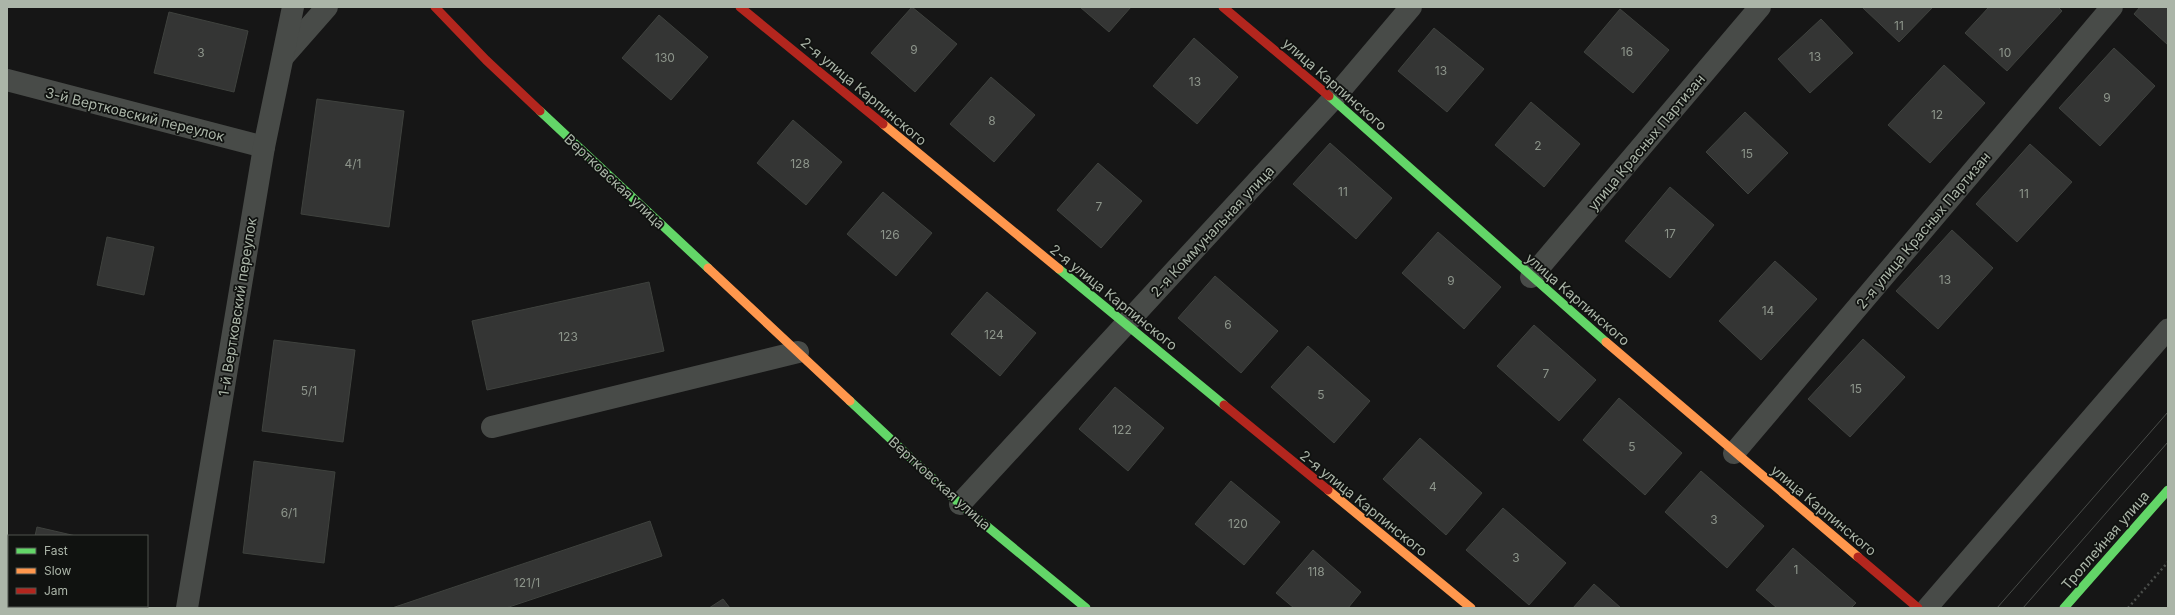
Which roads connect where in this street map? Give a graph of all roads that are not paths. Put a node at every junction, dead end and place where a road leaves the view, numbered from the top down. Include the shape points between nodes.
1 (293, 7) edge
2 (327, 7) edge
3 (435, 7) edge
4 (740, 7) edge
5 (1223, 7) edge
6 (1411, 7) edge
7 (1760, 7) edge
8 (2112, 7) edge
9 (282, 59) junction
10 (7, 80) edge
11 (1333, 99) junction
12 (264, 147) junction
13 (1531, 277) junction
14 (1125, 325) junction
15 (2168, 329) edge
16 (798, 352) junction
17 (492, 427) dead end
18 (1734, 452) junction
19 (2168, 490) edge
20 (960, 504) junction
21 (187, 608) edge
22 (1086, 608) edge
23 (1471, 608) edge
24 (1918, 608) edge
25 (1927, 608) edge
26 (2064, 608) edge

1 - 9 street, 1-й Вертковский переулок
2 - 9 street
3 - 16 street, Вертковская улица via 486,60
4 - 14 street, 2-я улица Карпинского
5 - 11 street, улица Карпинского
6 - 11 street, 2-я Коммунальная улица
7 - 13 street, улица Красных Партизан
8 - 18 street, 2-я улица Красных Партизан
9 - 12 street, 1-й Вертковский переулок
10 - 12 street, 3-й Вертковский переулок
11 - 13 street, улица Карпинского
11 - 14 street, 2-я Коммунальная улица
12 - 21 street, 1-й Вертковский переулок
13 - 18 street, улица Карпинского
14 - 20 street, 2-я Коммунальная улица
14 - 23 street, 2-я улица Карпинского
15 - 25 lane
16 - 17 street
16 - 20 street, Вертковская улица
18 - 24 street, улица Карпинского
19 - 26 street, Троллейная улица
20 - 22 street, Вертковская улица

